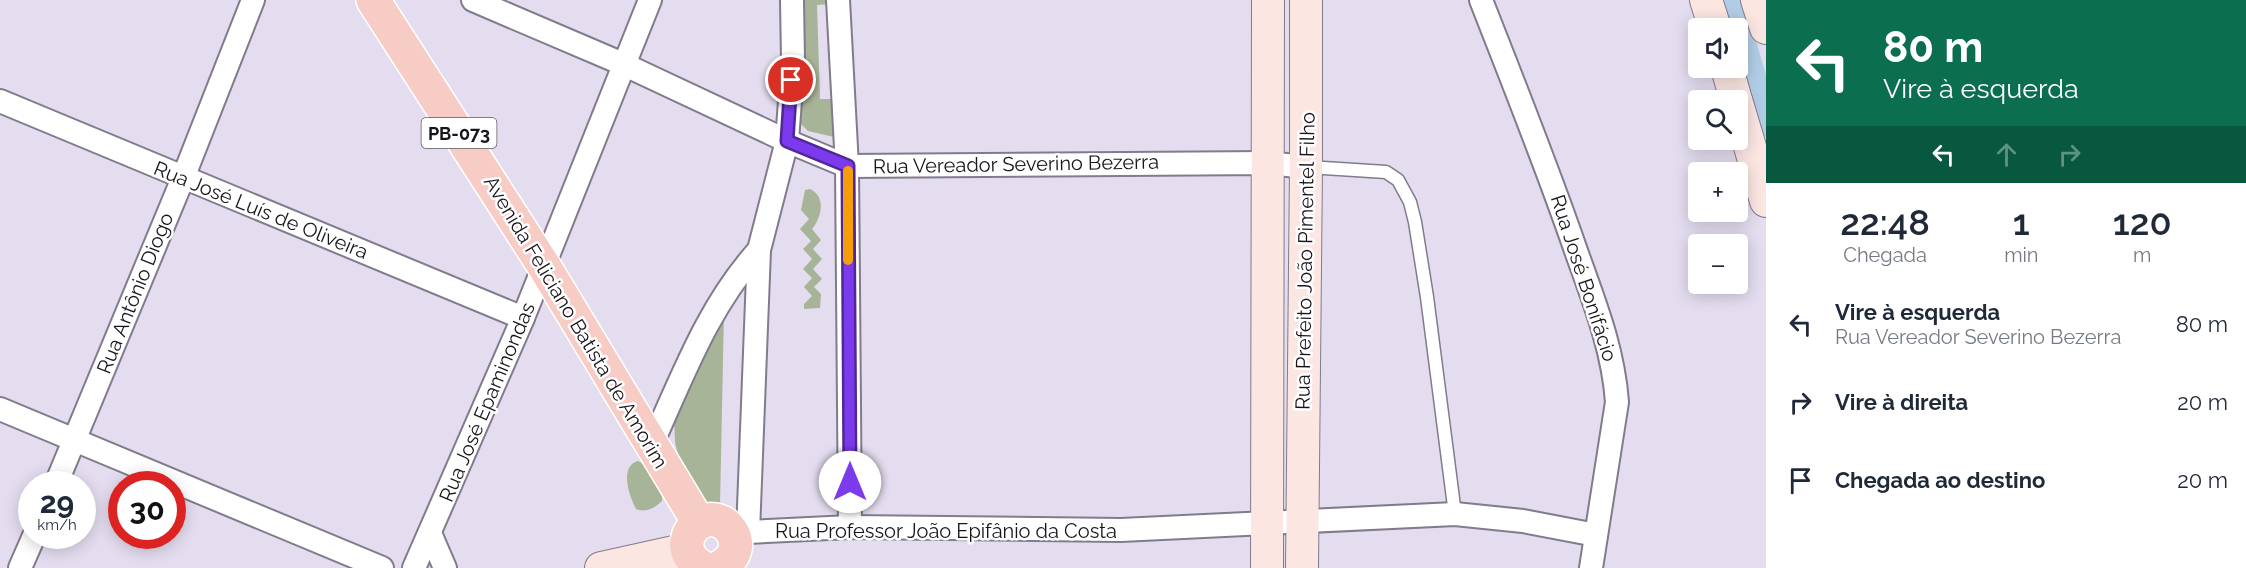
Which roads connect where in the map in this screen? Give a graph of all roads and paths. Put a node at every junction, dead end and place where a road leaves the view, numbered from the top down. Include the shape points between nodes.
1 (253, 0) edge
2 (373, 0) edge
3 (473, 0) edge
4 (650, 0) edge
5 (792, 0) edge
6 (838, 0) edge
7 (1268, 0) edge
8 (1306, 0) edge
9 (1481, 0) edge
10 (1706, 0) edge
11 (1757, 0) edge
12 (1712, 18) edge
13 (1766, 28) edge
14 (623, 64) junction
15 (0, 101) edge
16 (1748, 140) edge
17 (787, 141) junction
18 (1268, 163) junction
19 (848, 166) junction
20 (1306, 167) junction
21 (183, 178) junction
22 (1766, 201) edge
23 (759, 250) junction
24 (544, 266) junction
25 (523, 318) junction
26 (0, 409) edge
27 (75, 441) junction
28 (651, 446) junction
29 (62, 471) edge
30 (1455, 514) junction
31 (1266, 522) junction
32 (1302, 522) junction
33 (850, 527) junction
34 (430, 533) junction
35 (1596, 535) junction
36 (29, 549) edge
37 (718, 551) edge
38 (21, 568) edge
39 (382, 568) edge
40 (414, 568) edge
41 (421, 568) edge
42 (443, 568) edge
43 (601, 568) edge
44 (1267, 568) edge
45 (1302, 568) edge
46 (1591, 568) edge

1 - 21 street, Rua Antônio Diogo
2 - 24 main road, Avenida Feliciano Batista de Amorim / PB-073
3 - 14 street, Rua Vereador Severino Bezerra
4 - 14 street, Rua José Epaminondas
5 - 17 street via 793,60
6 - 19 street
7 - 18 street, Rua Prefeito João Pimentel Filho
8 - 20 street, Rua Prefeito João Pimentel Filho
9 - 35 street, Rua José Bonifácio via 1551,179 1607,339 1615,375 1617,402
10 - 12 street
11 - 13 street
14 - 17 street, Rua Vereador Severino Bezerra
14 - 24 street, Rua José Epaminondas
15 - 21 street, Rua José Luís de Oliveira
16 - 22 street
17 - 19 street, Rua Vereador Severino Bezerra
17 - 23 street
18 - 19 street, Rua Vereador Severino Bezerra
18 - 20 street, Rua Vereador Severino Bezerra
18 - 31 street, Rua Prefeito João Pimentel Filho
19 - 33 street
20 - 30 lane via 1386,172 1398,180 1410,202 1427,297
20 - 32 street, Rua Prefeito João Pimentel Filho
21 - 25 street, Rua José Luís de Oliveira
21 - 27 street, Rua Antônio Diogo
23 - 28 street via 740,271 699,338
23 - 37 street
24 - 25 street, Rua José Epaminondas
24 - 28 main road, Avenida Feliciano Batista de Amorim / PB-073
25 - 34 street, Rua José Epaminondas
26 - 27 street
27 - 29 street, Rua Antônio Diogo
27 - 39 street
28 - 37 main road, Avenida Feliciano Batista de Amorim / PB-073
30 - 32 street
30 - 35 street via 1523,521
31 - 32 street, Rua Professor João Epifânio da Costa
31 - 33 street, Rua Professor João Epifânio da Costa via 1121,530
31 - 44 street, Rua Prefeito João Pimentel Filho
32 - 45 street, Rua Prefeito João Pimentel Filho
33 - 37 street, Rua Professor João Epifânio da Costa
34 - 40 street, Rua José Epaminondas
34 - 42 street
35 - 46 street, Rua José Bonifácio
36 - 38 street
37 - 43 street
41 - 42 street

